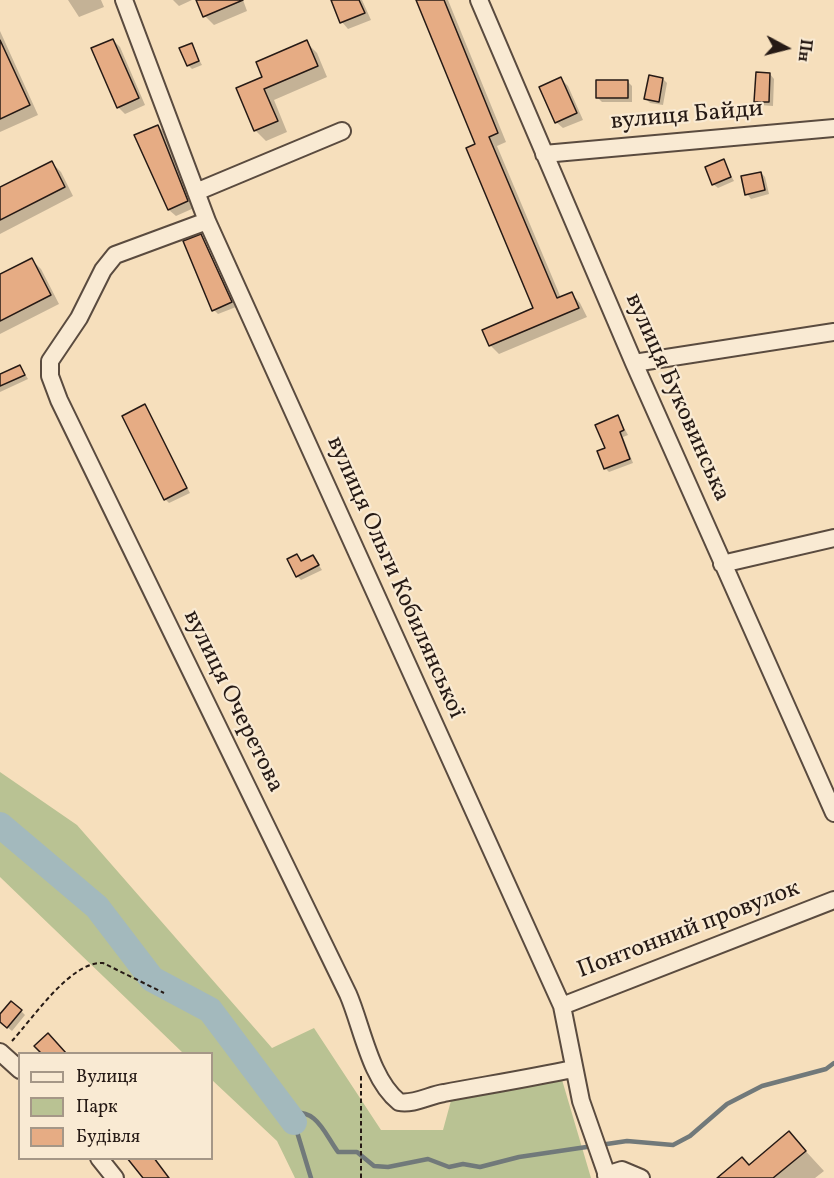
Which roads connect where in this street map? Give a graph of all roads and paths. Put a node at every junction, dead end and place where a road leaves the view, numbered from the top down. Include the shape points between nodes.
1 (124, 0) edge
2 (479, 0) edge
3 (834, 128) edge
4 (342, 130) dead end
5 (544, 154) junction
6 (196, 192) junction
7 (207, 221) junction
8 (834, 332) edge
9 (634, 363) junction
10 (834, 538) edge
11 (722, 564) junction
12 (832, 803) edge
13 (834, 900) edge
14 (164, 993) dead end
15 (562, 1006) junction
16 (0, 1053) edge
17 (573, 1068) junction
18 (18, 1069) edge
19 (361, 1070) dead end
20 (101, 1160) edge
21 (605, 1172) edge
22 (361, 1177) edge
23 (115, 1178) edge
24 (641, 1178) edge

1 - 6 street, вулиця Ольги Кобилянської
2 - 5 street, вулиця Буковинська
3 - 5 street, вулиця Байди
4 - 6 street
5 - 9 street, вулиця Буковинська
6 - 7 street, вулиця Ольги Кобилянської
7 - 15 street, вулиця Ольги Кобилянської
7 - 17 street, вулиця Очеретова via 114,255 80,318 50,361 50,376 59,400 343,984 357,1015 360,1035 391,1094 399,1102 410,1102
8 - 9 street
9 - 11 street, вулиця Буковинська
10 - 11 street
11 - 12 street, вулиця Буковинська
13 - 15 street, Понтонний провулок
14 - 16 path via 103,963 92,962 66,981
15 - 17 street, вулиця Ольги Кобилянської
16 - 18 street
17 - 21 street, вулиця Ольги Кобилянської
19 - 22 path
20 - 23 street
21 - 24 street via 622,1170

